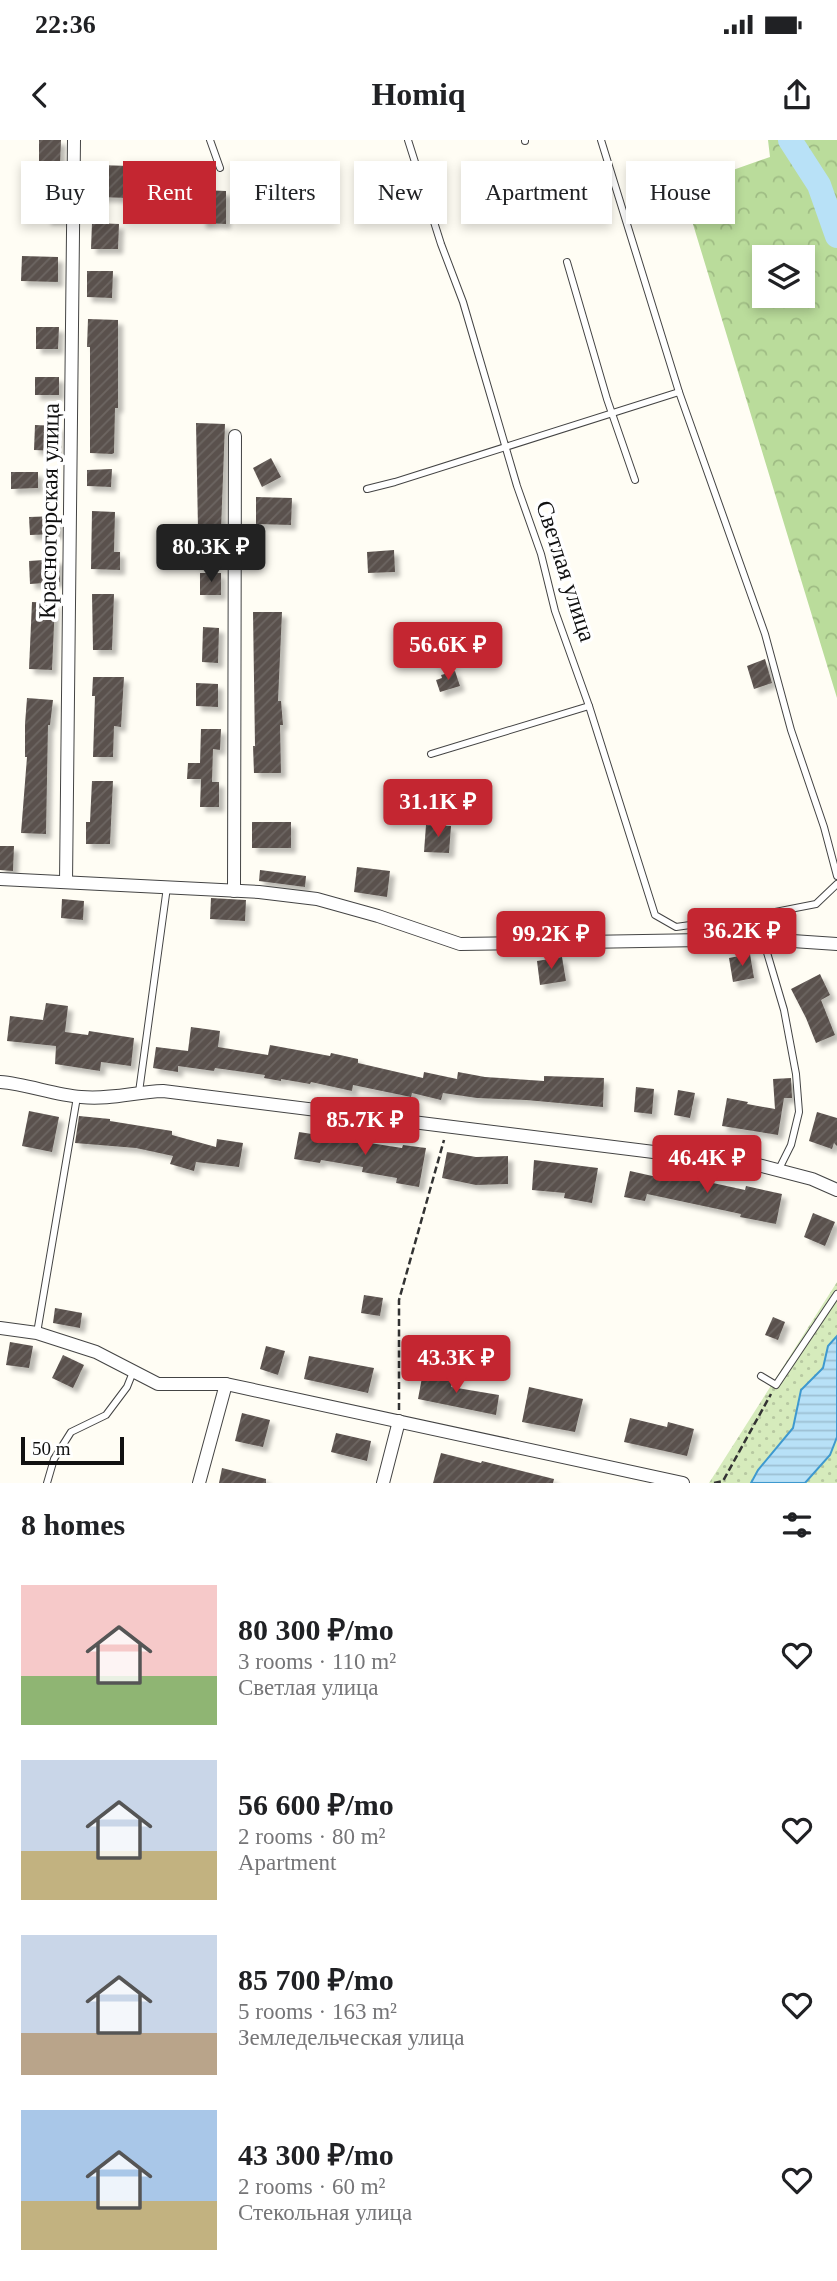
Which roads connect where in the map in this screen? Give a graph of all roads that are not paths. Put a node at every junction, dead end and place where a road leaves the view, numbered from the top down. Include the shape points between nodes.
1 (74, 140) edge
2 (210, 140) edge
3 (408, 140) edge
4 (601, 140) edge
5 (220, 168) dead end
6 (567, 261) dead end
7 (680, 392) junction
8 (611, 414) junction
9 (235, 436) dead end
10 (505, 446) junction
11 (635, 480) dead end
12 (367, 489) dead end
13 (589, 705) junction
14 (431, 754) dead end
15 (837, 876) edge
16 (0, 878) edge
17 (66, 882) junction
18 (837, 884) edge
19 (167, 887) junction
20 (234, 891) junction
21 (754, 916) junction
22 (763, 939) junction
23 (837, 944) edge
24 (0, 1082) edge
25 (139, 1092) junction
26 (77, 1097) junction
27 (778, 1171) junction
28 (837, 1190) edge
29 (837, 1294) edge
30 (0, 1328) edge
31 (37, 1333) junction
32 (134, 1372) junction
33 (761, 1376) dead end
34 (226, 1384) junction
35 (400, 1422) junction
36 (47, 1483) edge
37 (199, 1483) edge
38 (383, 1483) edge
39 (683, 1483) edge

1 - 17 street, Красногорская улица
2 - 5 lane
3 - 10 lane, Светлая улица
4 - 7 lane
6 - 8 lane
7 - 8 lane
7 - 15 lane via 765,635
8 - 10 lane
8 - 11 lane
9 - 20 street
10 - 12 lane
10 - 13 lane, Светлая улица
13 - 14 lane
13 - 21 lane, Светлая улица via 655,915 676,927
16 - 17 street
17 - 19 street
18 - 21 lane, Светлая улица via 816,904
19 - 20 street
19 - 25 lane
20 - 22 street via 317,899 460,944
21 - 22 lane via 753,929
22 - 23 street
22 - 27 lane via 784,1010 799,1112 791,1145
24 - 26 street
25 - 26 street
25 - 27 street via 163,1091 447,1126
26 - 31 lane
27 - 28 street
29 - 33 lane via 776,1385
30 - 31 street
31 - 32 street via 96,1352
32 - 34 street via 158,1384
32 - 36 lane via 106,1415 71,1433 54,1459
34 - 35 street
34 - 37 street
35 - 38 street
35 - 39 street

